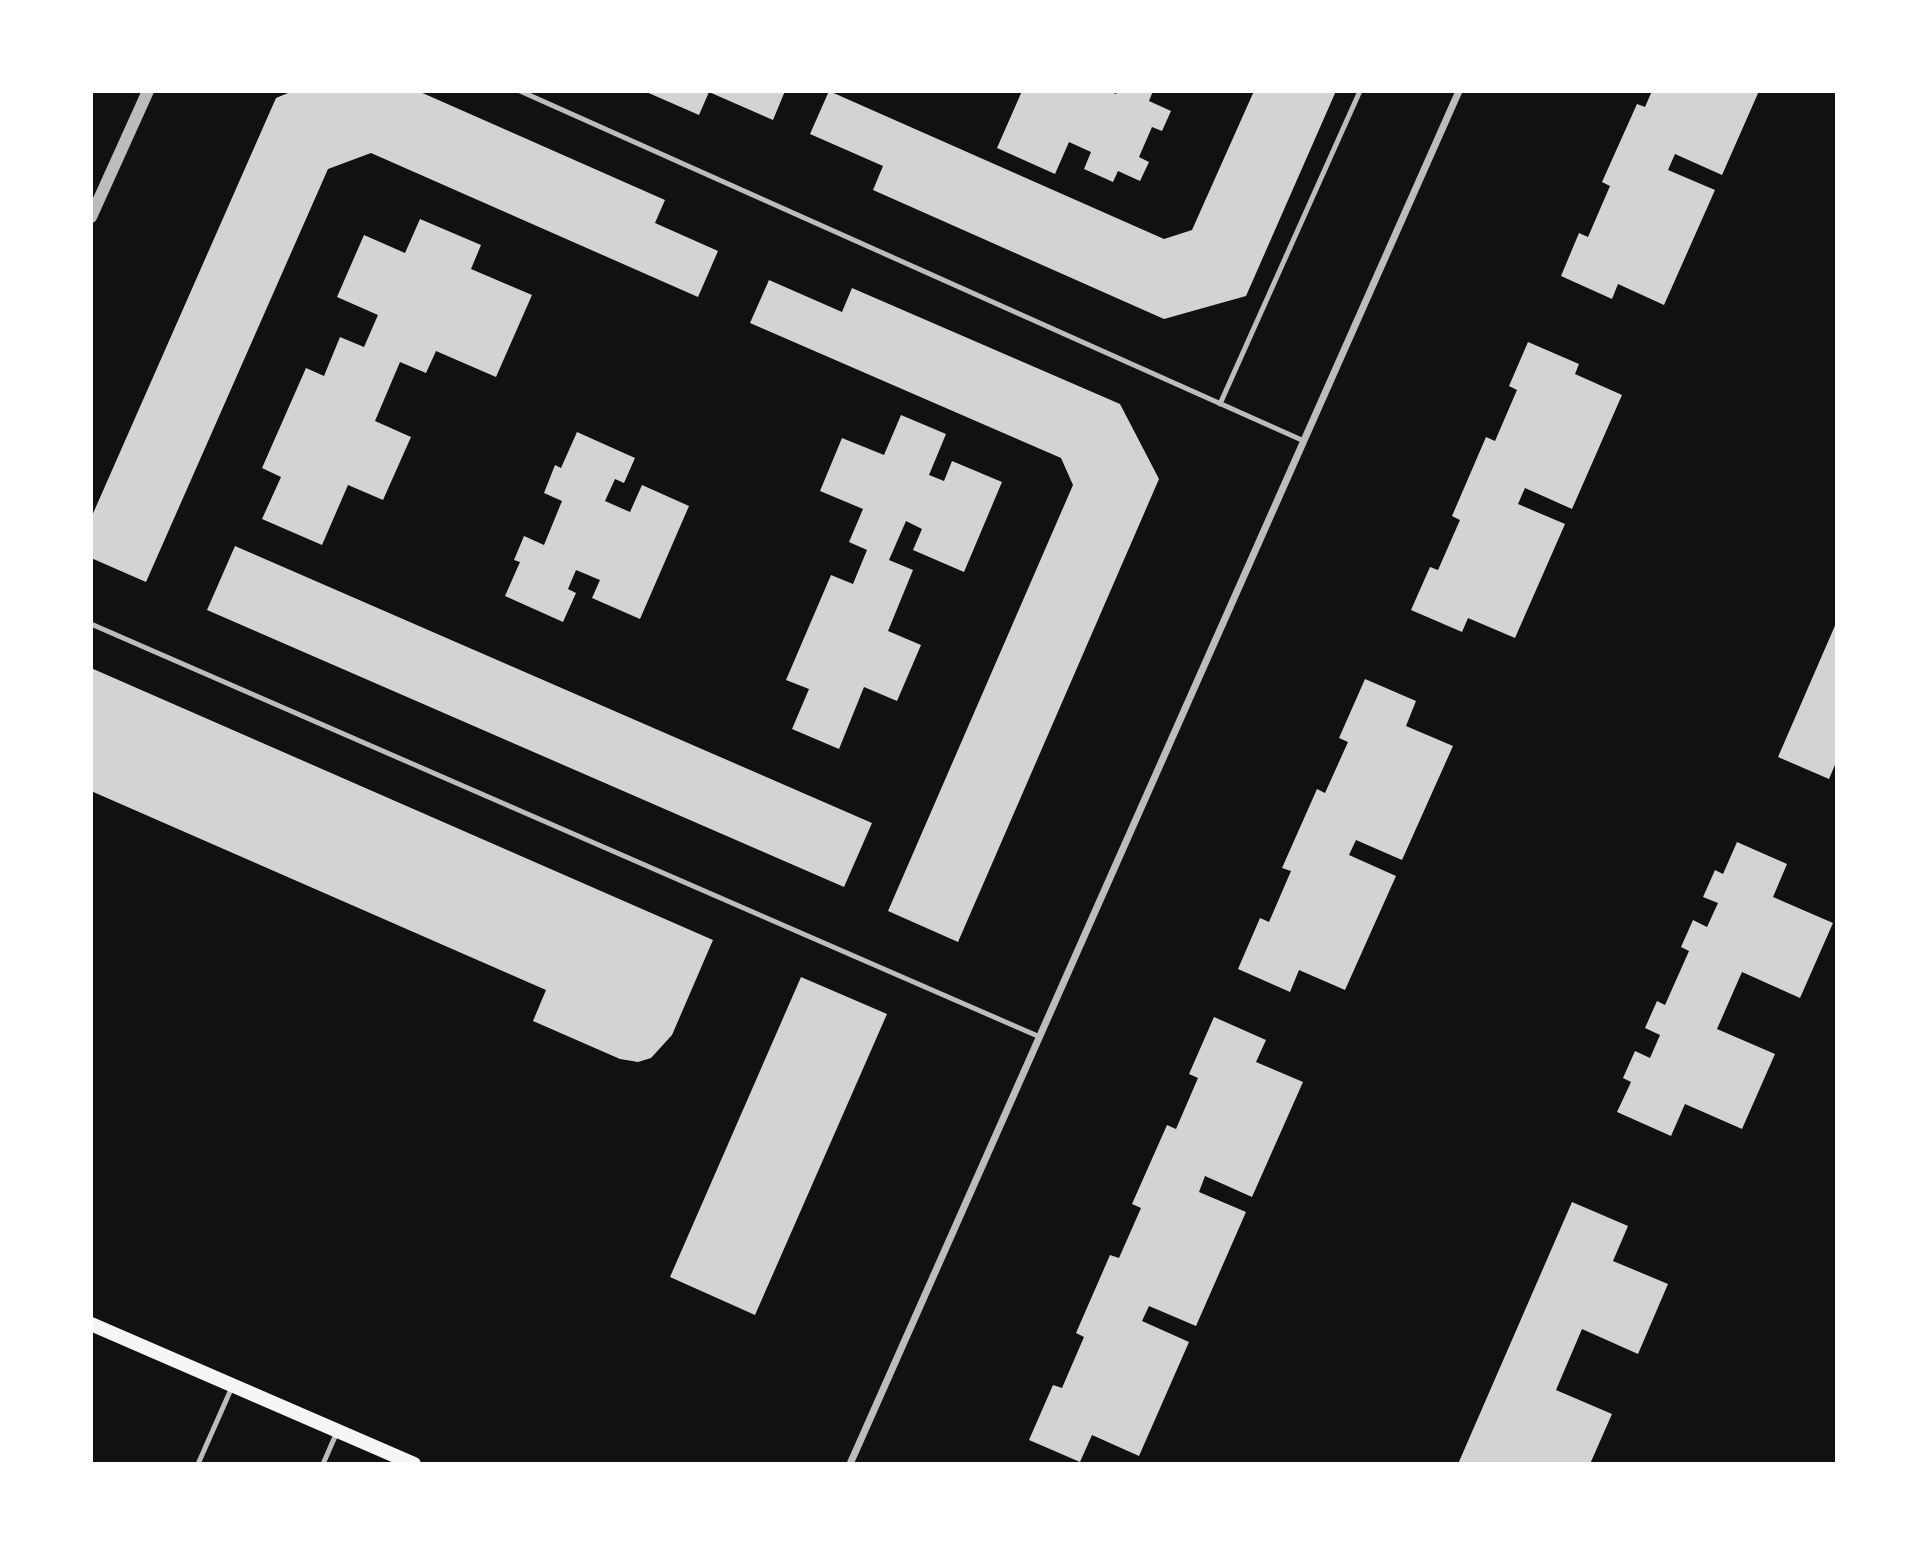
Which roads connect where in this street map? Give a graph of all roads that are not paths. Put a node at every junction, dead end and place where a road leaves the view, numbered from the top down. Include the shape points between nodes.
1 (148, 91) edge
2 (520, 91) edge
3 (1360, 91) edge
4 (1459, 91) edge
5 (91, 217) edge
6 (1220, 404) junction
7 (1304, 441) junction
8 (91, 624) edge
9 (1040, 1037) junction
10 (91, 1324) edge
11 (233, 1385) junction
12 (338, 1431) junction
13 (198, 1464) edge
14 (323, 1464) edge
15 (414, 1464) edge
16 (850, 1464) edge

1 - 5 street
2 - 6 lane
3 - 6 lane
4 - 7 street
6 - 7 lane
7 - 9 street
8 - 9 lane
9 - 16 street
10 - 11 main road
11 - 12 main road
11 - 13 lane
12 - 14 lane
12 - 15 main road

